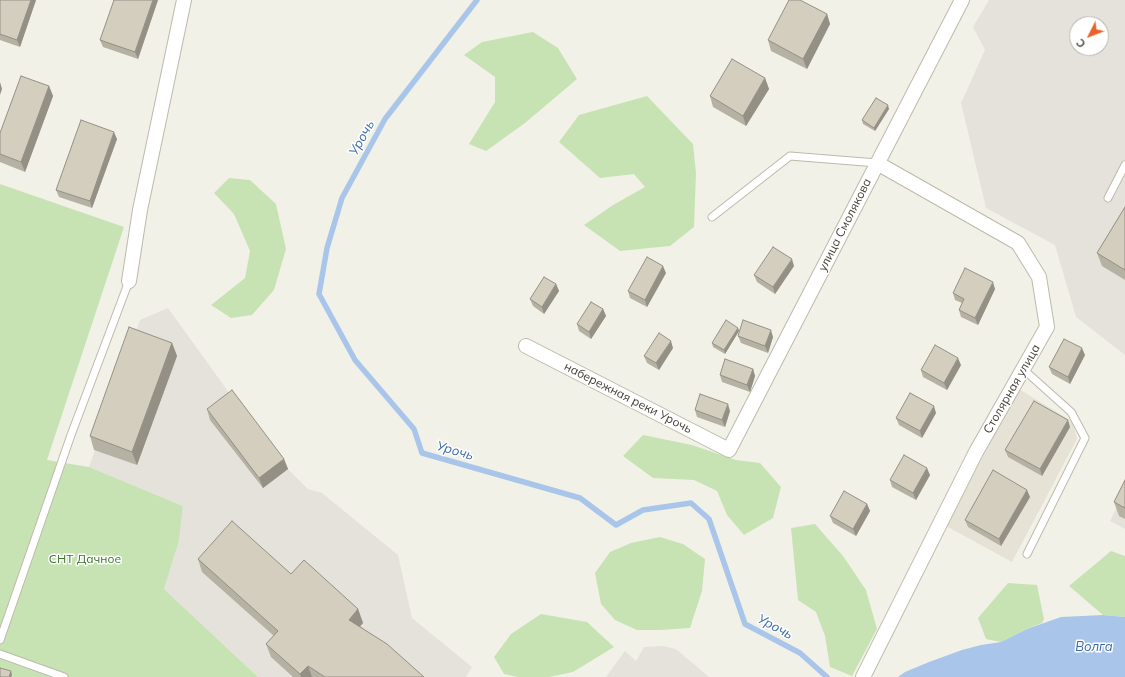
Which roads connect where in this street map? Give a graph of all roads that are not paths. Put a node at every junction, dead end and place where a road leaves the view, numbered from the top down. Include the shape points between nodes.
1 (184, 0) edge
2 (962, 0) edge
3 (877, 163) junction
4 (1125, 165) edge
5 (1108, 198) dead end
6 (712, 217) dead end
7 (129, 281) joint
8 (526, 346) dead end
9 (1023, 369) junction
10 (729, 450) joint
11 (1027, 554) dead end
12 (0, 640) edge
13 (0, 654) edge
14 (64, 677) edge
15 (863, 677) edge

1 - 7 street via 140,210
2 - 3 street, улица Смолякова
3 - 6 lane via 790,156
3 - 9 street, Столярная улица via 1018,243 1039,277 1047,327
3 - 10 street, улица Смолякова
4 - 5 lane
7 - 12 lane via 70,435
8 - 10 street, набережная реки Урочь
9 - 11 lane via 1071,412 1085,438
9 - 15 street, Столярная улица via 976,452
13 - 14 lane

